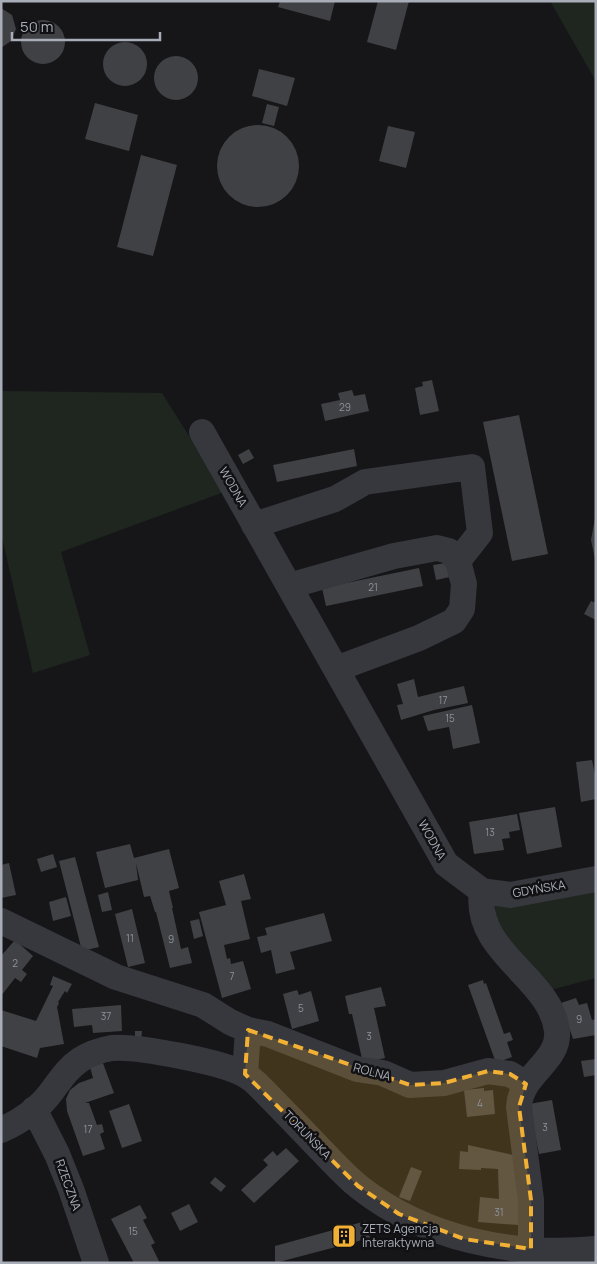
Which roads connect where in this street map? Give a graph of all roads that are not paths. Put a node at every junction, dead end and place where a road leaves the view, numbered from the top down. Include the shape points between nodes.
1 (202, 432) dead end
2 (254, 524) junction
3 (458, 561) junction
4 (289, 586) junction
5 (336, 669) junction
6 (596, 879) edge
7 (482, 891) junction
8 (1, 921) edge
9 (248, 1030) junction
10 (245, 1074) junction
11 (526, 1084) junction
12 (34, 1109) junction
13 (1, 1130) edge
14 (531, 1249) junction
15 (596, 1249) edge
16 (96, 1263) edge

1 - 2 street, WODNA
2 - 3 street via 335,499 365,482 472,467 480,533
2 - 4 street, WODNA
3 - 4 street via 449,551 437,548 394,556
3 - 5 street via 464,584 462,609 454,621 419,638
4 - 5 street, WODNA
5 - 7 street, WODNA via 446,864
6 - 7 street, GDYŃSKA via 510,895
7 - 11 street via 480,904 487,929 544,1000 556,1025 555,1048
8 - 9 street, ROLNA via 116,977 203,1005
9 - 10 street
9 - 11 street, ROLNA via 268,1034 340,1064 383,1073 410,1086 444,1083 488,1071 510,1074
10 - 12 street, TORUŃSKA via 148,1050 113,1048 91,1054 69,1069
10 - 14 street, TORUŃSKA via 358,1186 399,1214 464,1239
11 - 14 street via 521,1091 519,1107 531,1200
12 - 13 street, TORUŃSKA
12 - 16 street, RZECZNA via 64,1172
14 - 15 street, TORUŃSKA

